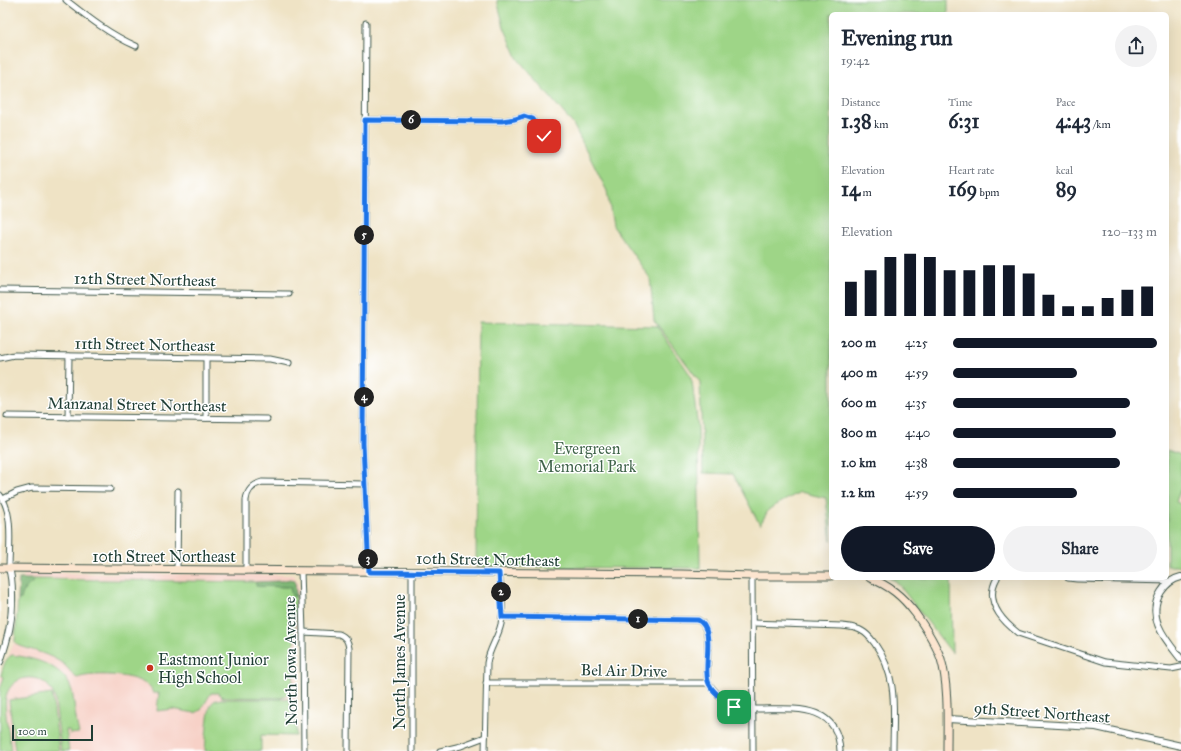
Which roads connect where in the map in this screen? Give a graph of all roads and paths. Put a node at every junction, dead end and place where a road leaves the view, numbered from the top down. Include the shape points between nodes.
1 (66, 0) edge
2 (366, 23) dead end
3 (136, 46) dead end
4 (365, 120) junction
5 (544, 136) dead end
6 (0, 290) edge
7 (289, 294) dead end
8 (69, 356) junction
9 (0, 358) edge
10 (206, 358) junction
11 (289, 363) dead end
12 (8, 416) dead end
13 (68, 417) junction
14 (206, 418) junction
15 (266, 419) dead end
16 (365, 484) junction
17 (110, 489) dead end
18 (178, 492) dead end
19 (2, 497) edge
20 (0, 568) edge
21 (9, 569) junction
22 (177, 570) junction
23 (246, 570) junction
24 (301, 571) junction
25 (369, 572) junction
26 (412, 572) junction
27 (499, 573) junction
28 (752, 576) junction
29 (829, 576) edge
30 (1181, 577) edge
31 (874, 580) edge
32 (996, 580) edge
33 (1124, 580) edge
34 (1172, 581) junction
35 (502, 617) junction
36 (753, 623) junction
37 (303, 632) junction
38 (1181, 659) edge
39 (0, 662) edge
40 (1181, 667) edge
41 (486, 682) junction
42 (708, 683) junction
43 (753, 709) junction
44 (947, 719) junction
45 (485, 737) junction
46 (1181, 746) edge
47 (304, 751) edge
48 (345, 751) edge
49 (349, 751) edge
50 (412, 751) edge
51 (440, 751) edge
52 (485, 751) edge
53 (753, 751) edge
54 (840, 751) edge
55 (893, 751) edge
56 (947, 751) edge

1 - 3 street via 101,28
2 - 4 street
4 - 5 street via 502,121 524,116 533,119
4 - 16 street
6 - 7 street, 12th Street Northeast
8 - 9 street, 11th Street Northeast via 14,355
8 - 10 street, 11th Street Northeast
8 - 13 street
10 - 11 street, 11th Street Northeast via 270,359
10 - 14 street
12 - 13 street, Manzanal Street Northeast
13 - 14 street, Manzanal Street Northeast
14 - 15 street, Manzanal Street Northeast
16 - 23 street via 262,482 252,487 246,500
16 - 25 street
17 - 19 street via 32,488
18 - 22 street
19 - 21 street via 9,518
20 - 21 main road, 10th Street Northeast
21 - 22 main road, 10th Street Northeast
21 - 39 street via 12,584 10,631
22 - 23 main road, 10th Street Northeast
23 - 24 main road, 10th Street Northeast
24 - 25 main road, 10th Street Northeast
24 - 37 street, North Iowa Avenue
25 - 26 main road, 10th Street Northeast
26 - 27 main road, 10th Street Northeast
26 - 50 street, North James Avenue
27 - 28 main road, 10th Street Northeast
27 - 35 street
28 - 29 main road, 10th Street Northeast
28 - 36 street
30 - 34 street
31 - 44 main road via 891,588 909,605 929,634 941,659
32 - 40 street via 992,595 994,606 998,615 1018,633 1105,662 1172,669
33 - 34 street
34 - 38 street via 1159,595 1155,610 1164,637
35 - 41 street via 501,626 487,659
35 - 42 street via 698,620 704,624 708,633
36 - 43 street
36 - 55 street via 842,626 863,631 878,649 890,672 893,693
37 - 47 street, North Iowa Avenue
37 - 49 street via 334,633 344,636 347,640
41 - 42 street, Bel Air Drive
41 - 45 street
42 - 43 street via 730,705
43 - 53 street
43 - 54 street via 802,710 818,713 832,724
44 - 46 street, 9th Street Northeast via 1096,727
44 - 56 main road
45 - 51 street
45 - 52 street
48 - 49 street

